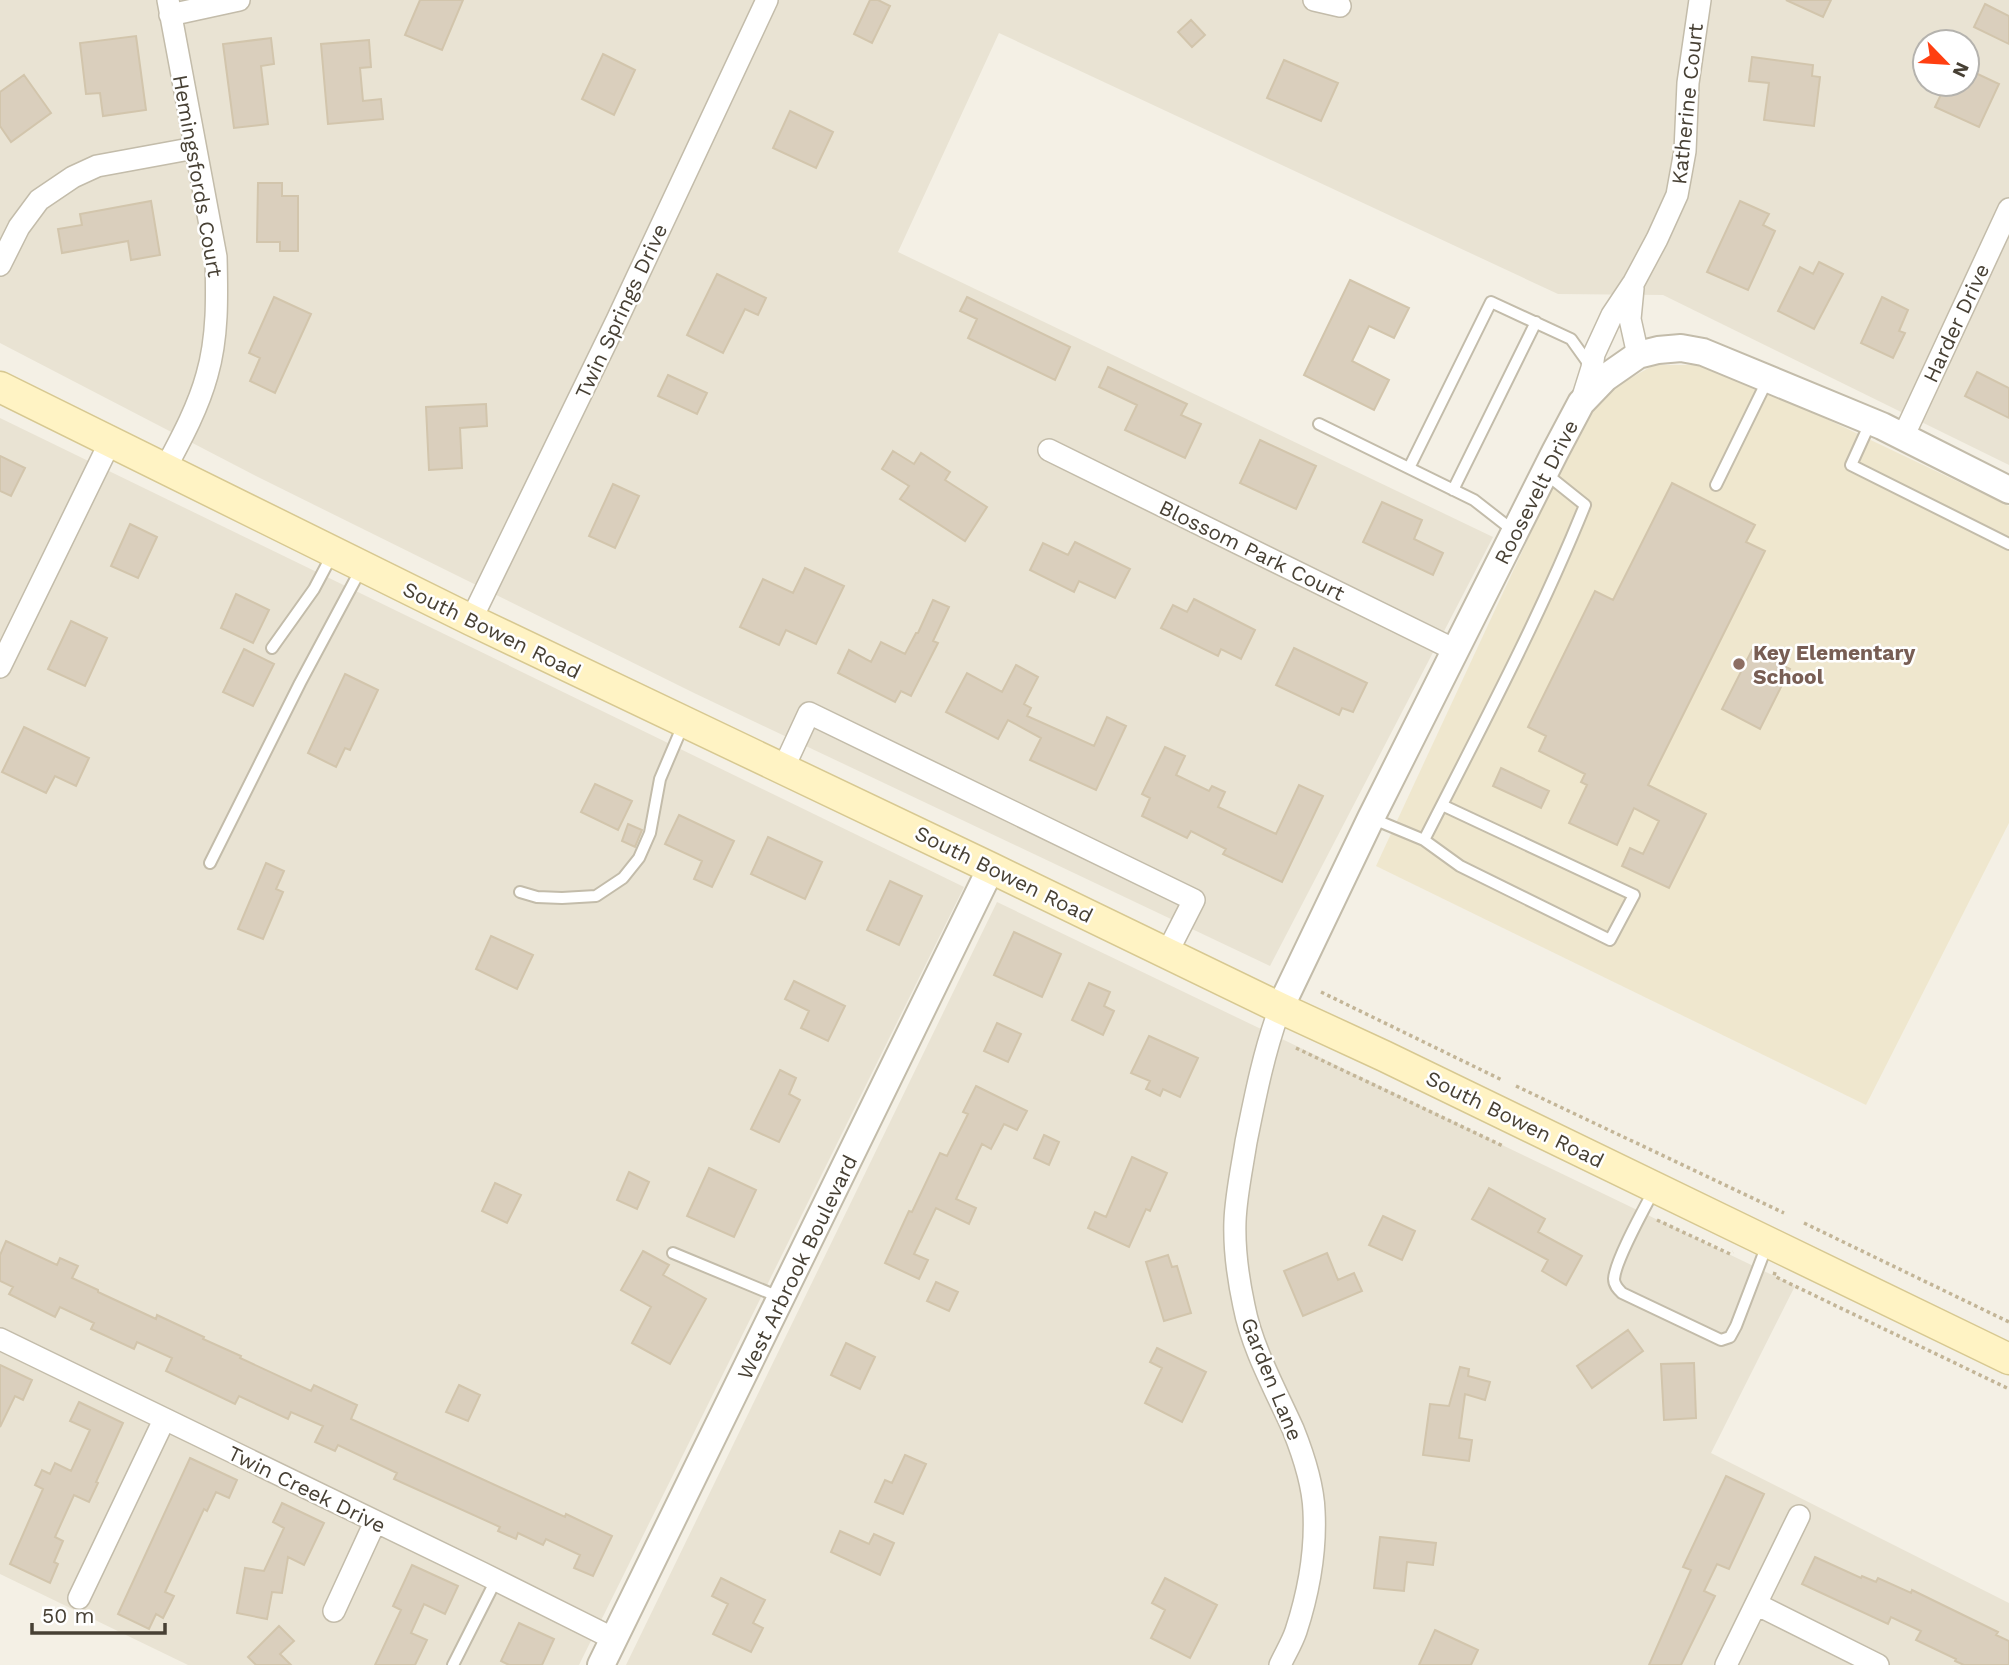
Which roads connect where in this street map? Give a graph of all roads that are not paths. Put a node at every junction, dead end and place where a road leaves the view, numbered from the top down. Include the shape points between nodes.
1 (239, 0) edge
2 (767, 0) edge
3 (1314, 0) edge
4 (1700, 0) edge
5 (1340, 6) dead end
6 (169, 7) edge
7 (195, 148) junction
8 (2009, 209) edge
9 (0, 265) edge
10 (1634, 282) junction
11 (1535, 323) junction
12 (1638, 355) junction
13 (1592, 368) junction
14 (1768, 379) junction
15 (0, 387) edge
16 (1581, 403) junction
17 (1871, 421) junction
18 (1319, 424) dead end
19 (1903, 437) junction
20 (110, 442) junction
21 (1049, 450) dead end
22 (1409, 468) junction
23 (165, 469) junction
24 (1545, 473) junction
25 (1716, 485) dead end
26 (2009, 489) edge
27 (1453, 490) junction
28 (1515, 532) junction
29 (2009, 544) edge
30 (333, 552) junction
31 (363, 566) junction
32 (471, 620) junction
33 (272, 648) dead end
34 (1455, 650) junction
35 (0, 667) edge
36 (684, 722) junction
37 (783, 769) junction
38 (1442, 805) junction
39 (1371, 817) junction
40 (1424, 839) junction
41 (210, 863) dead end
42 (992, 868) junction
43 (520, 891) dead end
44 (1167, 953) junction
45 (1280, 1008) junction
46 (1655, 1187) junction
47 (673, 1253) dead end
48 (1769, 1256) junction
49 (781, 1298) junction
50 (0, 1339) edge
51 (2009, 1359) edge
52 (164, 1420) junction
53 (1799, 1516) dead end
54 (375, 1522) junction
55 (496, 1580) junction
56 (79, 1598) dead end
57 (1756, 1604) junction
58 (334, 1611) dead end
59 (614, 1639) junction
60 (453, 1665) edge
61 (601, 1665) edge
62 (1280, 1665) edge
63 (1726, 1665) edge
64 (1878, 1665) edge

1 - 6 street
2 - 32 street, Twin Springs Drive
3 - 5 street
4 - 10 street, Katherine Court via 1677,195
6 - 7 street, Hemingsfords Court
7 - 9 street via 97,166 73,177 39,200
7 - 23 street, Hemingsfords Court via 216,257 218,298 207,375 186,431
8 - 19 street, Harder Drive
10 - 12 street, Katherine Court via 1630,319
10 - 13 street, Katherine Court via 1612,315
11 - 13 lane via 1571,339
11 - 22 lane via 1491,302
11 - 27 lane
12 - 14 street, Roosevelt Drive via 1681,348 1703,352
12 - 16 street, Roosevelt Drive via 1605,378
13 - 16 street, Katherine Court
14 - 17 street, Roosevelt Drive
14 - 25 lane
15 - 20 main road, South Bowen Road
16 - 24 street, Roosevelt Drive
17 - 19 street, Roosevelt Drive
17 - 29 lane via 1851,465
18 - 22 lane
19 - 26 street, Roosevelt Drive
20 - 23 main road, South Bowen Road
20 - 35 street
21 - 34 street, Blossom Park Court
22 - 27 lane
23 - 30 main road, South Bowen Road
24 - 28 street, Roosevelt Drive
24 - 38 lane via 1585,505
27 - 28 lane
28 - 34 street, Roosevelt Drive
30 - 31 main road, South Bowen Road
30 - 33 lane via 314,589
31 - 32 main road, South Bowen Road
31 - 41 lane
32 - 36 main road, South Bowen Road
34 - 39 street, Roosevelt Drive
36 - 37 main road, South Bowen Road
36 - 43 lane via 660,779 650,833 623,878 596,896 537,897
37 - 42 main road, South Bowen Road
37 - 44 street via 809,713 1194,900
38 - 40 lane
38 - 40 lane via 1634,895 1610,940 1460,866
39 - 40 lane
39 - 45 street, Roosevelt Drive
42 - 44 main road, South Bowen Road
42 - 49 street, West Arbrook Boulevard
44 - 45 main road, South Bowen Road
45 - 46 main road, South Bowen Road
45 - 62 street, Garden Lane via 1256,1094 1235,1220 1244,1308 1294,1433 1314,1510 1306,1594 1296,1634
46 - 48 main road, South Bowen Road
46 - 48 lane via 1614,1277 1622,1293 1721,1340 1730,1337
47 - 49 lane
48 - 51 main road, South Bowen Road
49 - 59 street, West Arbrook Boulevard
50 - 52 street, Twin Creek Drive
52 - 54 street, Twin Creek Drive
52 - 56 street
53 - 57 street
54 - 55 street, Twin Creek Drive
54 - 58 street
55 - 59 street, Twin Creek Drive
55 - 60 lane
57 - 63 street
57 - 64 street
59 - 61 street, West Arbrook Boulevard

